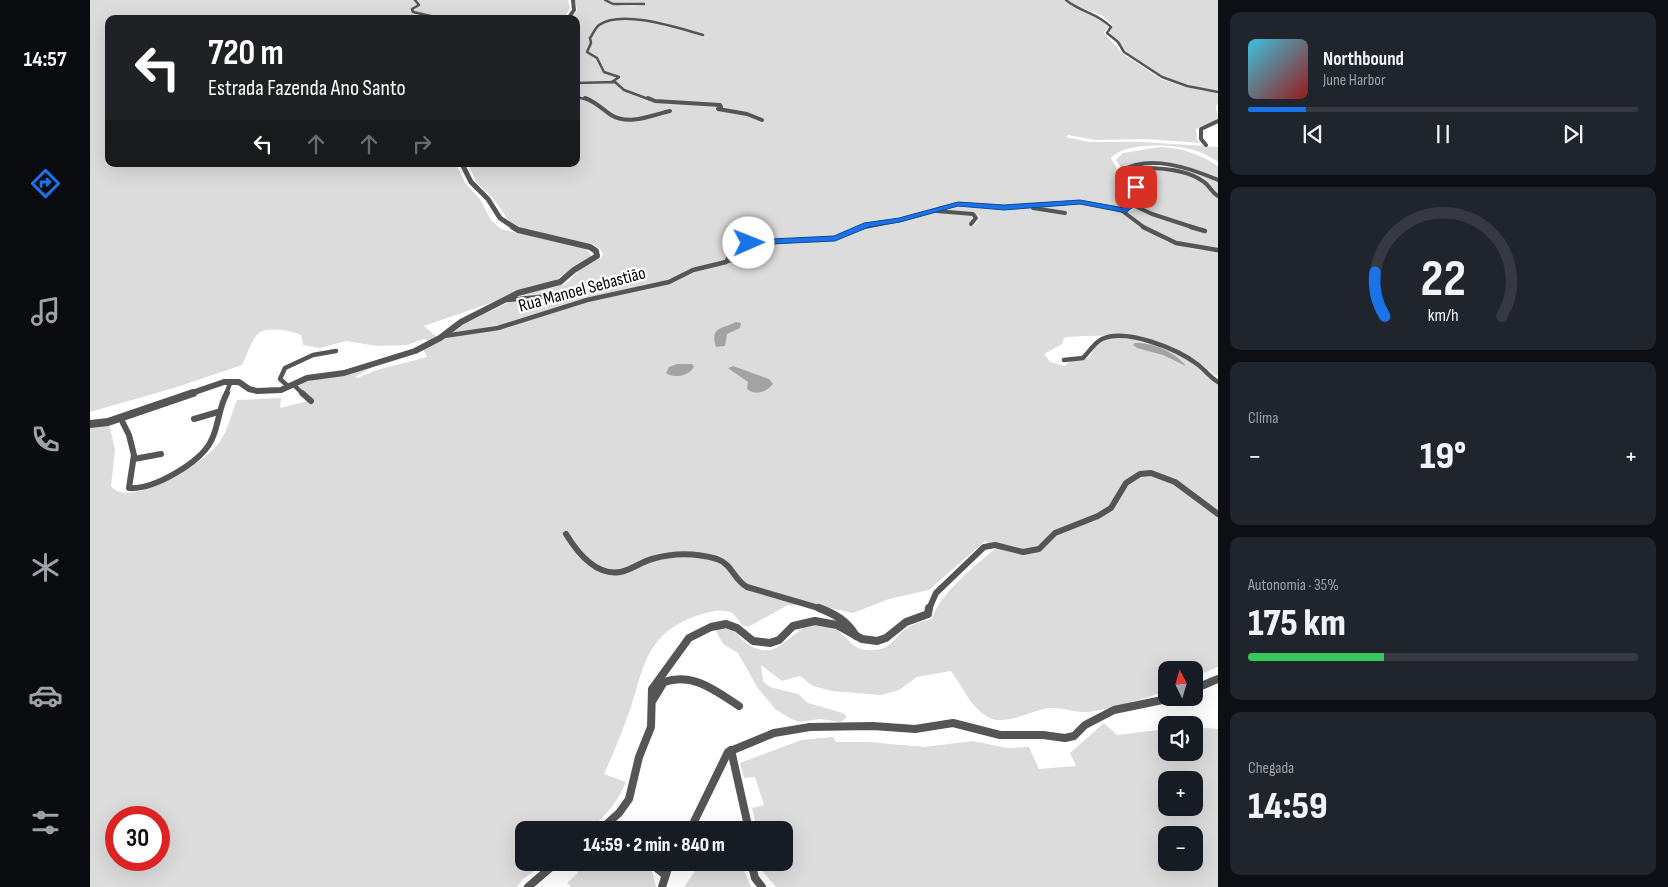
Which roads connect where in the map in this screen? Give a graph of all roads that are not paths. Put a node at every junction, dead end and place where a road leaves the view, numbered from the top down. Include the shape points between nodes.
1 (416, 0) edge
2 (572, 0) edge
3 (605, 0) edge
4 (1066, 0) edge
5 (644, 4) dead end
6 (426, 15) edge
7 (571, 15) edge
8 (703, 35) dead end
9 (612, 82) junction
10 (580, 83) edge
11 (1218, 92) edge
12 (580, 98) edge
13 (670, 111) dead end
14 (762, 120) dead end
15 (1218, 120) edge
16 (1206, 145) dead end
17 (464, 167) edge
18 (1121, 171) junction
19 (1218, 180) edge
20 (1218, 196) edge
21 (1133, 205) junction
22 (1016, 207) junction
23 (1121, 210) junction
24 (931, 211) junction
25 (1065, 213) dead end
26 (870, 218) dead end
27 (877, 223) junction
28 (971, 224) dead end
29 (1205, 231) dead end
30 (1217, 250) dead end
31 (766, 254) dead end
32 (726, 261) junction
33 (572, 294) dead end
34 (507, 300) junction
35 (442, 337) junction
36 (336, 351) dead end
37 (1064, 360) dead end
38 (230, 381) junction
39 (1218, 382) edge
40 (291, 386) junction
41 (311, 401) dead end
42 (218, 412) junction
43 (120, 417) junction
44 (194, 419) dead end
45 (90, 424) edge
46 (161, 454) dead end
47 (134, 460) junction
48 (1218, 514) edge
49 (566, 534) dead end
50 (856, 636) junction
51 (1218, 679) edge
52 (1203, 685) edge
53 (1158, 701) edge
54 (739, 706) dead end
55 (651, 707) junction
56 (732, 750) junction
57 (610, 821) edge
58 (694, 821) edge
59 (747, 821) edge
60 (547, 871) edge
61 (655, 871) edge
62 (753, 871) edge
63 (664, 883) edge
64 (528, 887) edge
65 (762, 887) edge

1 - 6 street via 419,4 412,9 413,12
2 - 7 street via 574,10
3 - 5 street via 614,4
4 - 11 street via 1106,20 1110,27 1108,33 1122,50 1158,75 1174,83
8 - 9 street via 649,21 620,21 599,26 589,39 591,43 587,52 597,58 604,72 619,77
9 - 10 street
9 - 14 street via 620,84 626,91 655,101 720,105 722,107 718,109
12 - 13 street via 595,101 617,118
15 - 16 street via 1200,129
17 - 34 street via 471,182 508,225 586,245 597,253 595,258 560,282 523,291
18 - 19 street via 1134,165 1159,164 1192,169
18 - 20 street via 1151,168 1186,173 1208,184 1212,193
18 - 21 street via 1139,190
21 - 23 street via 1128,210
21 - 29 street
22 - 23 street via 1080,202
22 - 24 street via 958,204
22 - 25 street
23 - 30 street via 1162,240 1192,248
24 - 27 street
24 - 28 street via 973,214 976,218
26 - 27 street
27 - 32 street via 827,240 741,244 734,248
31 - 32 street, Rua Manoel Sebastião
32 - 35 street, Rua Manoel Sebastião via 693,270 669,282 587,300 498,328
33 - 34 street
34 - 35 street via 461,322
35 - 40 street via 415,351 344,373 310,377
36 - 40 street via 313,355 285,368 280,379
37 - 39 street via 1083,358 1099,340 1125,338 1181,354
38 - 40 street via 258,391
38 - 42 street via 229,391
38 - 43 street
40 - 41 street
42 - 44 street
42 - 47 street via 211,441 197,458 160,482 129,489
43 - 45 street
43 - 47 street via 129,432
46 - 47 street
48 - 50 street via 1170,479 1147,471 1125,483 1112,508 1056,533 1041,548 1021,552 994,544 984,548 940,589 931,601 929,614 906,622 882,640 870,641
49 - 50 street via 585,559 611,571 622,571 667,556 693,555 720,560 728,566 736,581 834,615 850,624
50 - 55 street via 837,625 810,622 790,628 777,641 762,643 750,640 731,625 711,628 689,638 679,649 655,684
51 - 52 street
53 - 56 street via 1114,710 1068,737 1000,735 953,723 915,729 816,726 774,733
54 - 55 street via 704,683 673,679 661,684
55 - 57 street via 651,727 639,757 629,799 624,809
56 - 58 street via 724,759
56 - 59 street
60 - 64 street
61 - 63 street
62 - 65 street

